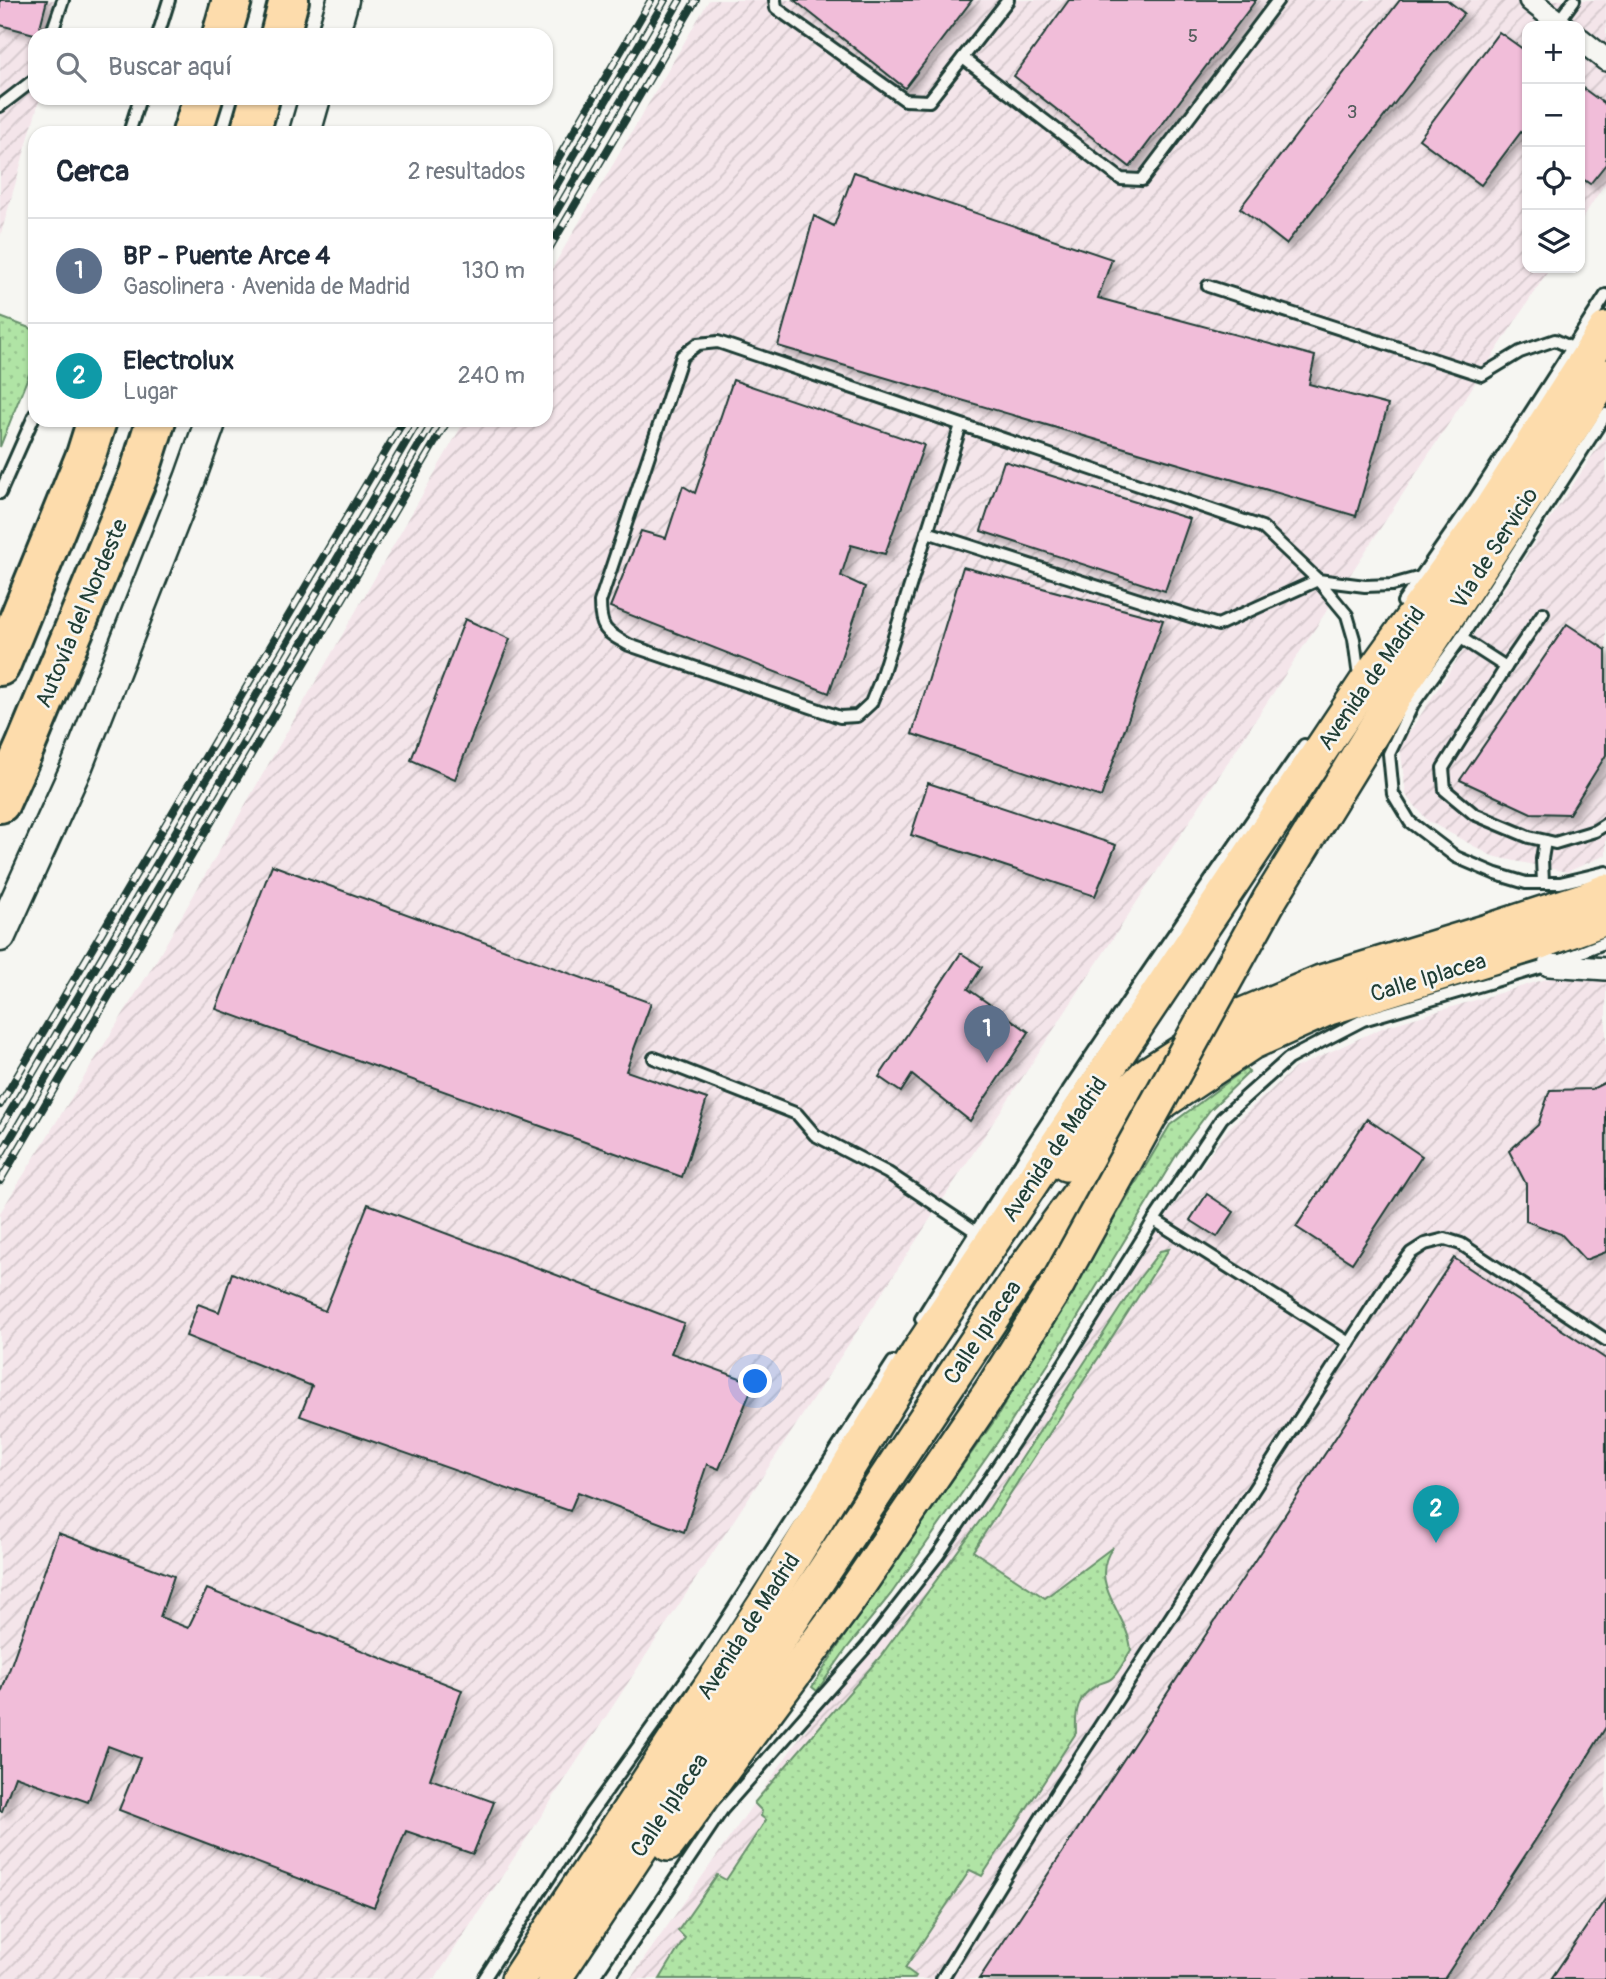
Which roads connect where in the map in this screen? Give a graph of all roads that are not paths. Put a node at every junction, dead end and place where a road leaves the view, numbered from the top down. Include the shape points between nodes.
1 (63, 0) edge
2 (169, 0) edge
3 (232, 0) edge
4 (289, 0) edge
5 (343, 0) edge
6 (775, 0) edge
7 (1008, 0) edge
8 (1278, 0) edge
9 (1530, 0) edge
10 (1574, 0) edge
11 (1557, 21) edge
12 (1563, 21) edge
13 (53, 28) edge
14 (160, 28) edge
15 (224, 28) edge
16 (282, 28) edge
17 (335, 28) edge
18 (1585, 43) edge
19 (963, 58) junction
20 (1606, 60) edge
21 (28, 84) edge
22 (138, 105) edge
23 (201, 105) edge
24 (258, 105) edge
25 (313, 105) edge
26 (0, 106) edge
27 (131, 126) edge
28 (194, 126) edge
29 (252, 126) edge
30 (307, 126) edge
31 (1208, 286) dead end
32 (1606, 295) edge
33 (1606, 329) edge
34 (1572, 348) junction
35 (1606, 376) edge
36 (1606, 414) edge
37 (961, 425) junction
38 (29, 427) edge
39 (72, 427) edge
40 (95, 427) edge
41 (154, 427) edge
42 (209, 427) edge
43 (0, 493) edge
44 (927, 531) junction
45 (1421, 577) junction
46 (1318, 580) junction
47 (0, 608) edge
48 (1397, 611) dead end
49 (1543, 613) dead end
50 (1461, 638) junction
51 (1366, 657) dead end
52 (0, 666) edge
53 (1506, 667) junction
54 (1358, 669) junction
55 (1350, 680) dead end
56 (1311, 736) dead end
57 (0, 803) edge
58 (1606, 824) edge
59 (1545, 841) junction
60 (1606, 872) edge
61 (1543, 883) junction
62 (1606, 891) edge
63 (1606, 918) edge
64 (0, 936) edge
65 (1606, 942) edge
66 (1549, 965) junction
67 (1606, 969) edge
68 (654, 1058) dead end
69 (1154, 1220) junction
70 (975, 1231) junction
71 (912, 1333) dead end
72 (1606, 1340) edge
73 (1349, 1343) junction
74 (898, 1356) dead end
75 (848, 1601) junction
76 (766, 1602) junction
77 (722, 1810) junction
78 (484, 1979) edge
79 (518, 1979) edge
80 (554, 1979) edge
81 (576, 1979) edge
82 (608, 1979) edge
83 (942, 1979) edge

1 - 13 lane
2 - 14 lane
3 - 15 highway
4 - 16 highway
5 - 17 street
6 - 19 lane via 776,8 905,100 929,101
7 - 19 lane
8 - 19 lane via 1142,180 1121,180
9 - 11 street
10 - 12 lane
18 - 20 street
21 - 26 lane
22 - 27 lane
23 - 28 highway
24 - 29 highway
25 - 30 street
31 - 34 lane via 1482,375 1520,352 1555,340
32 - 34 lane
33 - 76 main road, Avenida de Madrid via 1490,509 1371,676 923,1345
34 - 45 lane
35 - 75 main road, Avenida de Madrid, bridge via 1396,694 1270,899 1057,1285
36 - 50 lane, Vía de Servicio
37 - 44 lane
37 - 44 lane via 718,342 698,344 682,356 600,602 600,620 610,634 629,645 840,716 857,716 871,703 880,681
37 - 46 lane via 1262,527
38 - 43 lane
39 - 47 highway
40 - 52 highway
41 - 57 highway, Autovía del Nordeste via 139,474
42 - 64 street via 77,766
44 - 46 lane via 1218,625
45 - 46 lane via 1379,586
45 - 48 lane
46 - 54 lane via 1346,615
49 - 53 lane
50 - 53 lane
50 - 61 lane, Vía de Servicio via 1413,704 1389,754 1393,794 1410,822 1456,857 1526,883
51 - 54 lane
53 - 59 lane via 1443,768 1445,790 1474,814
54 - 55 lane
56 - 70 lane via 1133,992
58 - 59 lane via 1555,843
59 - 61 lane
60 - 61 lane, Vía de Servicio
62 - 76 main road, Calle Iplacea via 1321,982 1233,1019 1146,1075 1078,1146
63 - 80 main road, Calle Iplacea via 1329,1008 1251,1043 1164,1101 1098,1168 1025,1268
65 - 66 lane
66 - 67 street
66 - 69 lane via 1363,1020 1288,1059 1222,1118
68 - 70 lane via 797,1114 815,1135 888,1173
69 - 73 lane
69 - 77 lane via 938,1555 867,1646
70 - 71 lane
72 - 73 lane via 1461,1244 1445,1239 1410,1254
73 - 83 lane via 1064,1780
74 - 78 lane via 703,1656 590,1814
75 - 77 main road
75 - 81 main road, Avenida de Madrid via 657,1860
76 - 79 main road, Avenida de Madrid
77 - 82 lane

